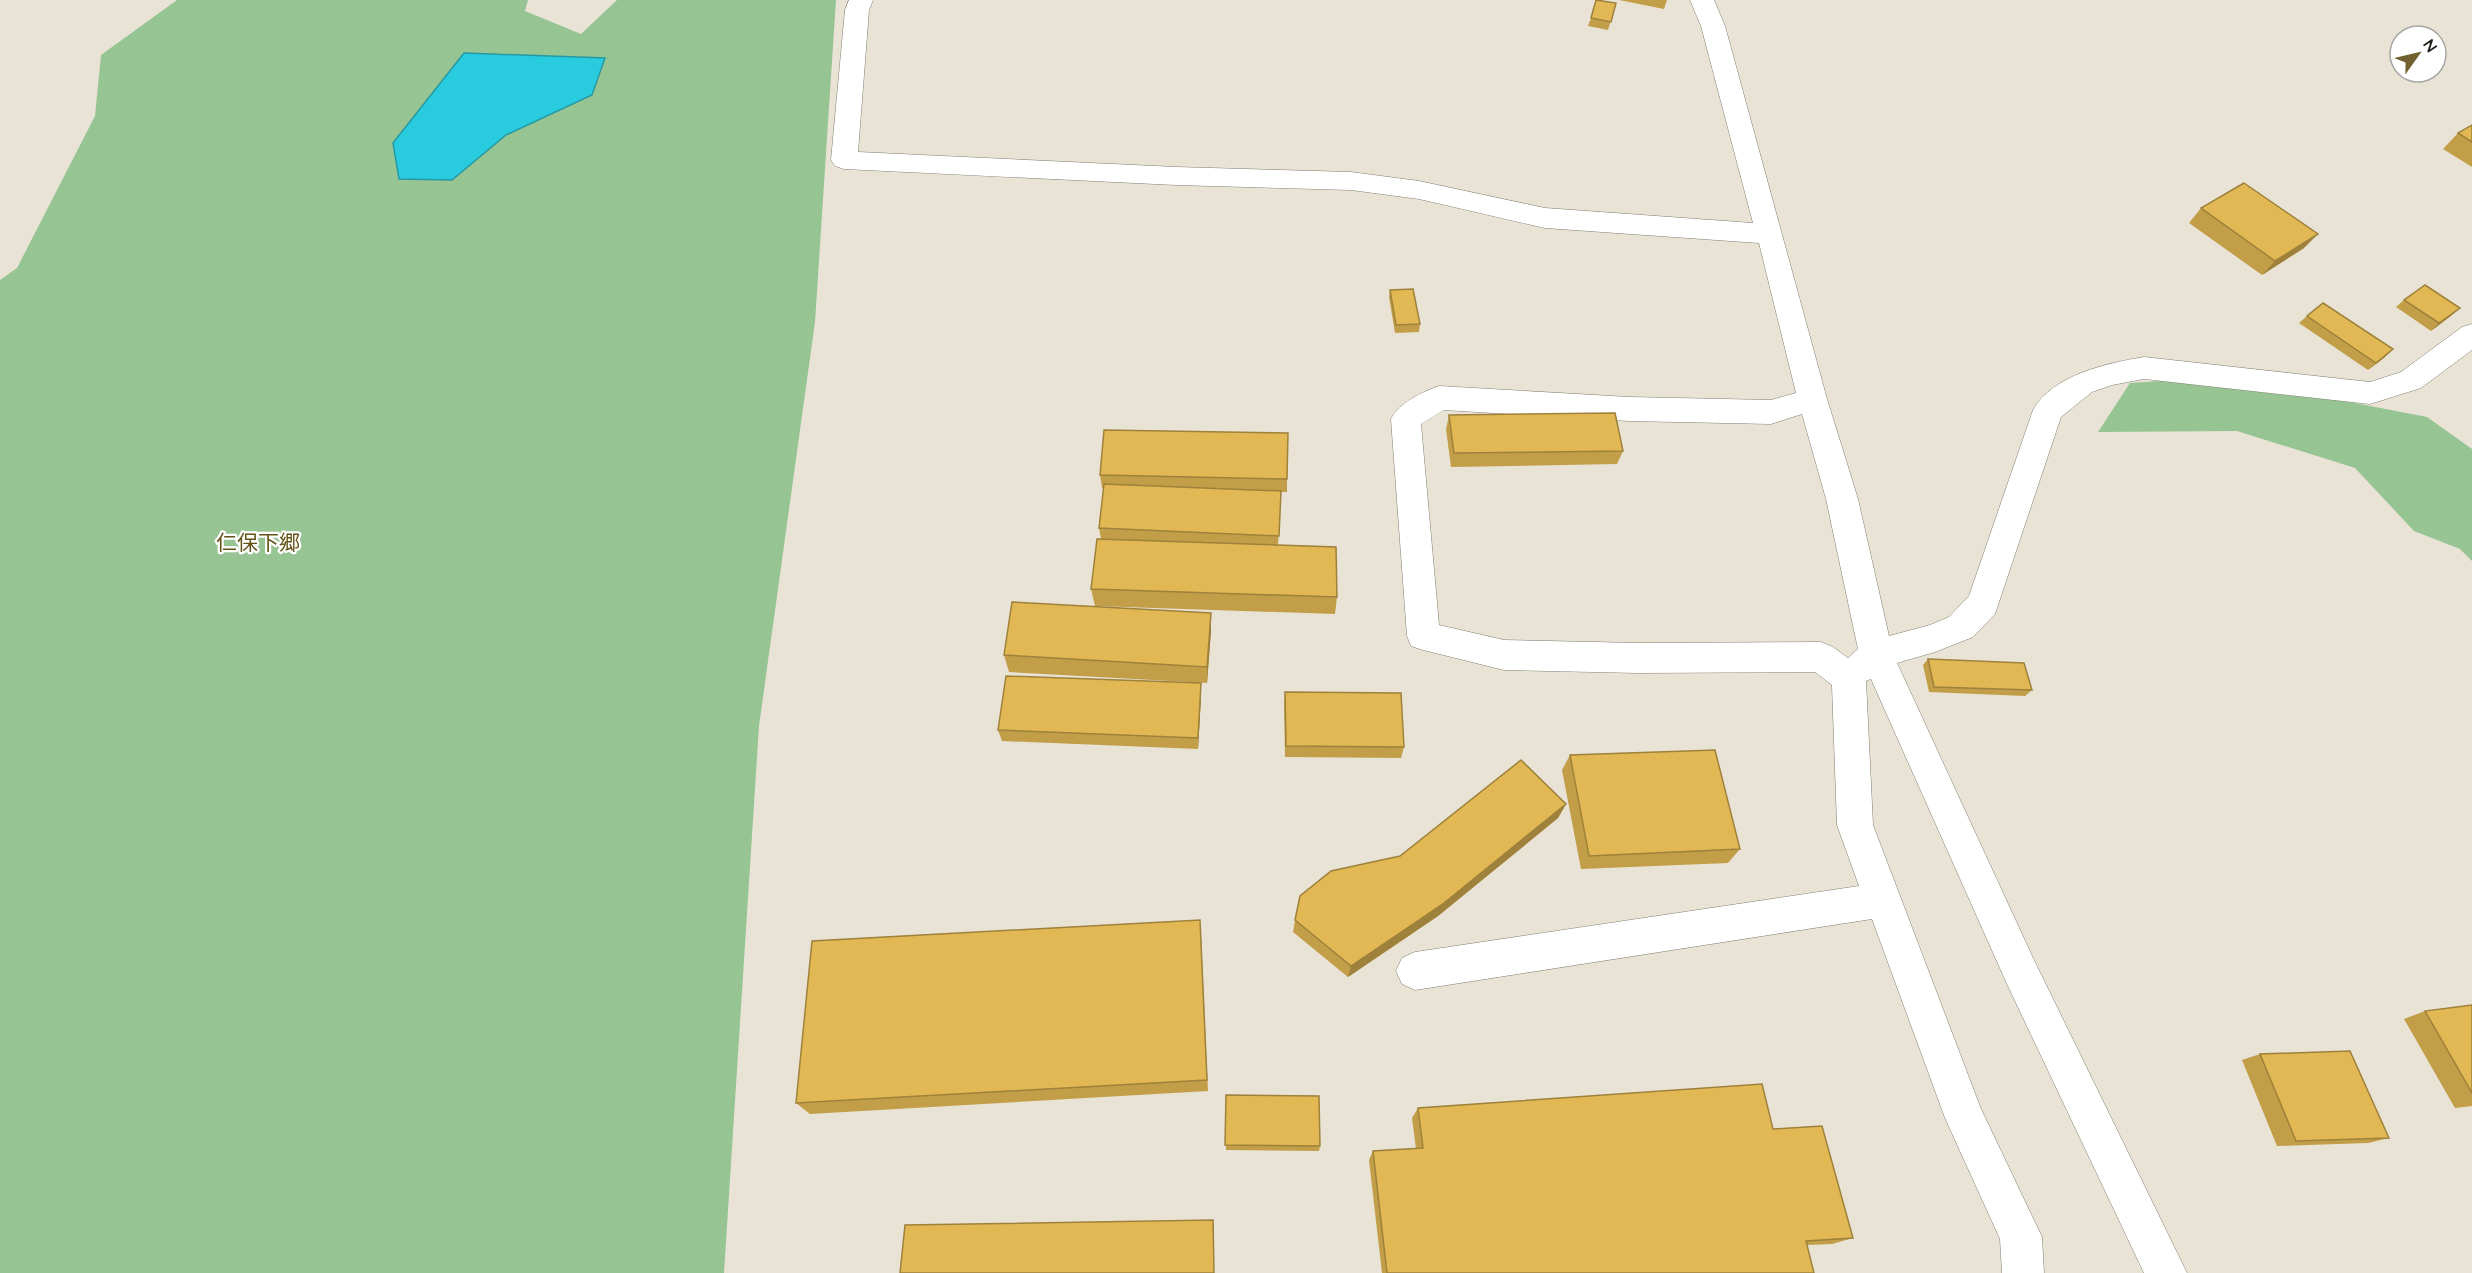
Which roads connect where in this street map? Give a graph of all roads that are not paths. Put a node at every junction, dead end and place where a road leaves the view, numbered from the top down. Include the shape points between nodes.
1 (861, 0) edge
2 (1702, 0) edge
3 (1770, 234) junction
4 (2472, 335) edge
5 (1812, 399) junction
6 (1862, 666) junction
7 (1881, 900) junction
8 (1415, 971) dead end
9 (2023, 1273) edge
10 (2166, 1273) edge

1 - 3 street via 844,160 1351,181 1419,190 1545,218
2 - 3 street via 1713,26
3 - 5 street
4 - 6 street via 2411,380 2370,393 2144,368 2082,384 2048,410 1983,604 1961,627
5 - 6 street via 1842,499
5 - 6 street via 1771,412 1629,410 1439,398 1406,419 1423,636 1504,655 1821,657
6 - 7 street via 1855,825
6 - 10 street via 2015,960
7 - 8 street
7 - 9 street via 1965,1118 2020,1238

